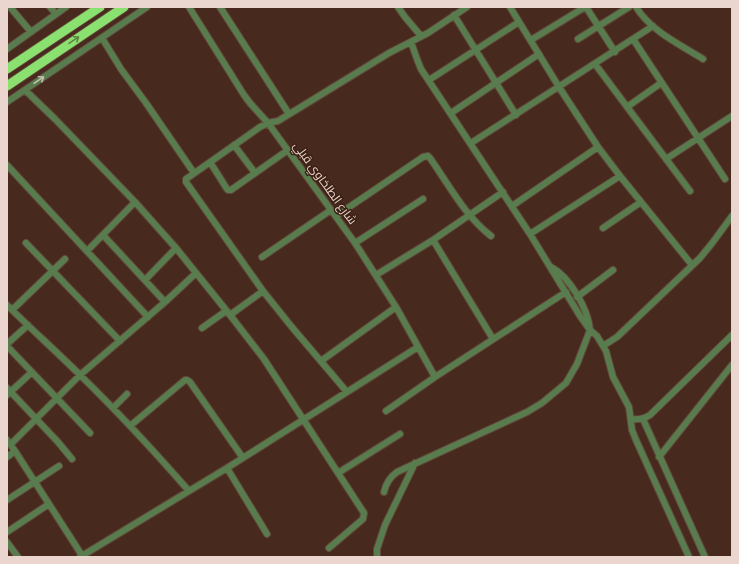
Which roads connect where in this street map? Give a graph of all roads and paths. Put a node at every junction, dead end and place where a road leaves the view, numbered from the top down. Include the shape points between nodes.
1 (10, 7) edge
2 (50, 7) edge
3 (66, 7) edge
4 (100, 7) edge
5 (124, 7) edge
6 (147, 7) edge
7 (189, 7) edge
8 (220, 7) edge
9 (398, 7) edge
10 (467, 7) edge
11 (510, 7) edge
12 (585, 7) edge
13 (629, 7) edge
14 (636, 7) edge
15 (56, 14) junction
16 (454, 15) junction
17 (519, 22) junction
18 (599, 26) junction
19 (653, 26) junction
20 (31, 32) junction
21 (422, 36) junction
22 (102, 38) junction
23 (633, 39) junction
24 (531, 40) junction
25 (578, 40) dead end
26 (411, 42) junction
27 (8, 46) edge
28 (476, 50) junction
29 (615, 52) junction
30 (539, 54) junction
31 (703, 59) dead end
32 (595, 64) junction
33 (7, 69) edge
34 (429, 80) junction
35 (496, 83) junction
36 (661, 83) junction
37 (7, 86) edge
38 (559, 87) junction
39 (25, 90) junction
40 (7, 102) edge
41 (627, 107) junction
42 (451, 113) junction
43 (289, 114) junction
44 (516, 115) junction
45 (732, 116) edge
46 (268, 123) junction
47 (697, 138) junction
48 (471, 144) junction
49 (234, 145) junction
50 (598, 147) junction
51 (288, 150) junction
52 (666, 159) junction
53 (210, 162) junction
54 (7, 165) edge
55 (194, 173) junction
56 (255, 173) junction
57 (620, 176) junction
58 (725, 179) dead end
59 (690, 191) dead end
60 (503, 192) junction
61 (423, 199) dead end
62 (135, 202) junction
63 (641, 202) junction
64 (512, 206) junction
65 (331, 210) junction
66 (469, 215) junction
67 (336, 216) junction
68 (732, 216) edge
69 (603, 228) dead end
70 (530, 234) junction
71 (103, 235) junction
72 (491, 236) dead end
73 (433, 240) junction
74 (26, 243) dead end
75 (355, 243) junction
76 (176, 248) junction
77 (87, 251) junction
78 (262, 257) dead end
79 (65, 259) dead end
80 (692, 265) junction
81 (549, 266) junction
82 (53, 270) junction
83 (612, 270) dead end
84 (196, 273) junction
85 (376, 275) junction
86 (145, 280) junction
87 (263, 291) junction
88 (566, 292) junction
89 (577, 297) junction
90 (165, 302) junction
91 (396, 307) junction
92 (9, 308) edge
93 (228, 313) junction
94 (148, 317) junction
95 (28, 325) junction
96 (202, 328) dead end
97 (590, 330) junction
98 (732, 335) edge
99 (493, 339) junction
100 (120, 341) junction
101 (7, 345) edge
102 (603, 346) junction
103 (418, 347) junction
104 (321, 361) junction
105 (732, 365) edge
106 (32, 372) junction
107 (80, 375) junction
108 (435, 377) junction
109 (8, 392) edge
110 (348, 392) junction
111 (127, 394) dead end
112 (57, 398) junction
113 (113, 408) junction
114 (386, 411) dead end
115 (643, 418) junction
116 (36, 419) junction
117 (304, 419) junction
118 (631, 419) junction
119 (130, 426) junction
120 (90, 433) dead end
121 (400, 434) dead end
122 (9, 442) edge
123 (15, 451) junction
124 (7, 457) edge
125 (659, 457) junction
126 (243, 458) junction
127 (72, 459) dead end
128 (415, 463) junction
129 (59, 466) dead end
130 (227, 468) junction
131 (338, 473) junction
132 (35, 482) junction
133 (189, 491) junction
134 (384, 492) dead end
135 (7, 500) edge
136 (49, 504) junction
137 (7, 532) edge
138 (267, 534) dead end
139 (7, 542) edge
140 (329, 548) dead end
141 (18, 557) edge
142 (82, 557) edge
143 (377, 557) edge
144 (689, 557) edge
145 (704, 557) edge

1 - 20 street
2 - 15 street
3 - 15 street
4 - 33 highway
37 -> 5 highway
6 - 22 street
7 - 46 street, شارع الطلخاوي قبلي via 244,95
8 - 43 street
9 - 21 street
10 - 16 street
11 - 17 street
12 - 18 street
12 - 24 street
13 - 18 street
14 - 19 street
15 - 20 street
16 - 21 street
16 - 28 street
17 - 24 street
17 - 28 street
18 - 25 street
18 - 29 street
19 - 23 street
19 - 31 street
20 - 27 street
21 - 26 street
39 -> 22 street
22 - 55 street
23 - 29 street
23 - 36 street
24 - 30 street
26 - 34 street via 417,60
26 - 43 street
28 - 34 street
28 - 35 street
29 - 32 street
30 - 35 street
30 - 38 street
32 - 38 street
32 - 41 street
34 - 42 street
35 - 42 street
35 - 44 street
36 - 41 street
36 - 47 street
38 - 44 street
38 - 50 street
39 - 40 street
39 - 62 street
41 - 52 street
42 - 48 street
43 - 46 street via 278,121
44 - 48 street
45 - 47 street
46 - 49 street
46 - 51 street, شارع الطلخاوي قبلي
47 - 52 street
47 - 58 street
48 - 60 street
49 - 53 street
49 - 56 street
50 - 57 street
50 - 64 street
51 - 56 street
51 - 65 street, شارع الطلخاوي قبلي
52 - 59 street
53 - 55 street
53 - 56 street via 228,190 233,190
54 - 77 street
55 - 87 street via 187,177 186,182
57 - 63 street
57 - 70 street
60 - 64 street
60 - 66 street
61 - 75 street
62 - 71 street
62 - 76 street
63 - 69 street
63 - 80 street
64 - 70 street
65 - 67 street, شارع الطلخاوي قبلي
65 - 78 street
66 - 67 street via 430,158 426,156
66 - 72 street
66 - 73 street
67 - 75 street, شارع الطلخاوي قبلي
68 - 80 street
70 - 81 street
71 - 77 street
71 - 86 street
73 - 85 street
73 - 99 street
74 - 82 street
75 - 85 street, شارع الطلخاوي قبلي
76 - 84 street
76 - 86 street
77 - 94 street
79 - 82 street
80 - 102 street via 617,337
81 - 88 street
81 - 89 street via 560,272
82 - 92 street
82 - 100 street
83 - 89 street
84 - 90 street
84 - 93 street
85 - 91 street, شارع الطلخاوي قبلي
86 - 90 street
87 - 93 street
87 - 104 street
88 - 97 street
88 - 99 street
89 - 97 street via 584,309
90 - 94 street
91 - 103 street, شارع الطلخاوي قبلي
91 - 104 street
92 - 95 street
93 - 96 street
93 - 117 street via 264,359
94 - 100 street
95 - 101 street
95 - 107 street
97 - 102 street
97 - 128 street via 577,364 566,383 542,403
98 - 115 street via 653,412
99 - 108 street
100 - 107 street
101 - 106 street
102 - 118 street via 613,376 630,407
103 - 108 street, شارع الطلخاوي قبلي
103 - 110 street
104 - 110 street
105 - 125 street
106 - 109 street
106 - 112 street
107 - 112 street
107 - 113 street
108 - 114 street
109 - 116 street
110 - 117 street
111 - 113 street
112 - 116 street
112 - 120 street
113 - 119 street
115 - 118 street
115 - 125 street
116 - 122 street
116 - 127 street
117 - 126 street
117 - 131 street
118 - 144 street via 636,440
119 - 126 street via 187,380
119 - 133 street
121 - 131 street
122 - 123 street
123 - 124 street
123 - 132 street
125 - 145 street
126 - 130 street
128 - 134 street via 392,476
128 - 143 street via 385,525
129 - 132 street
130 - 133 street
130 - 138 street
131 - 140 street via 364,511 364,515 363,519
132 - 135 street
132 - 136 street
133 - 142 street
136 - 137 street
136 - 142 street
139 - 141 street

